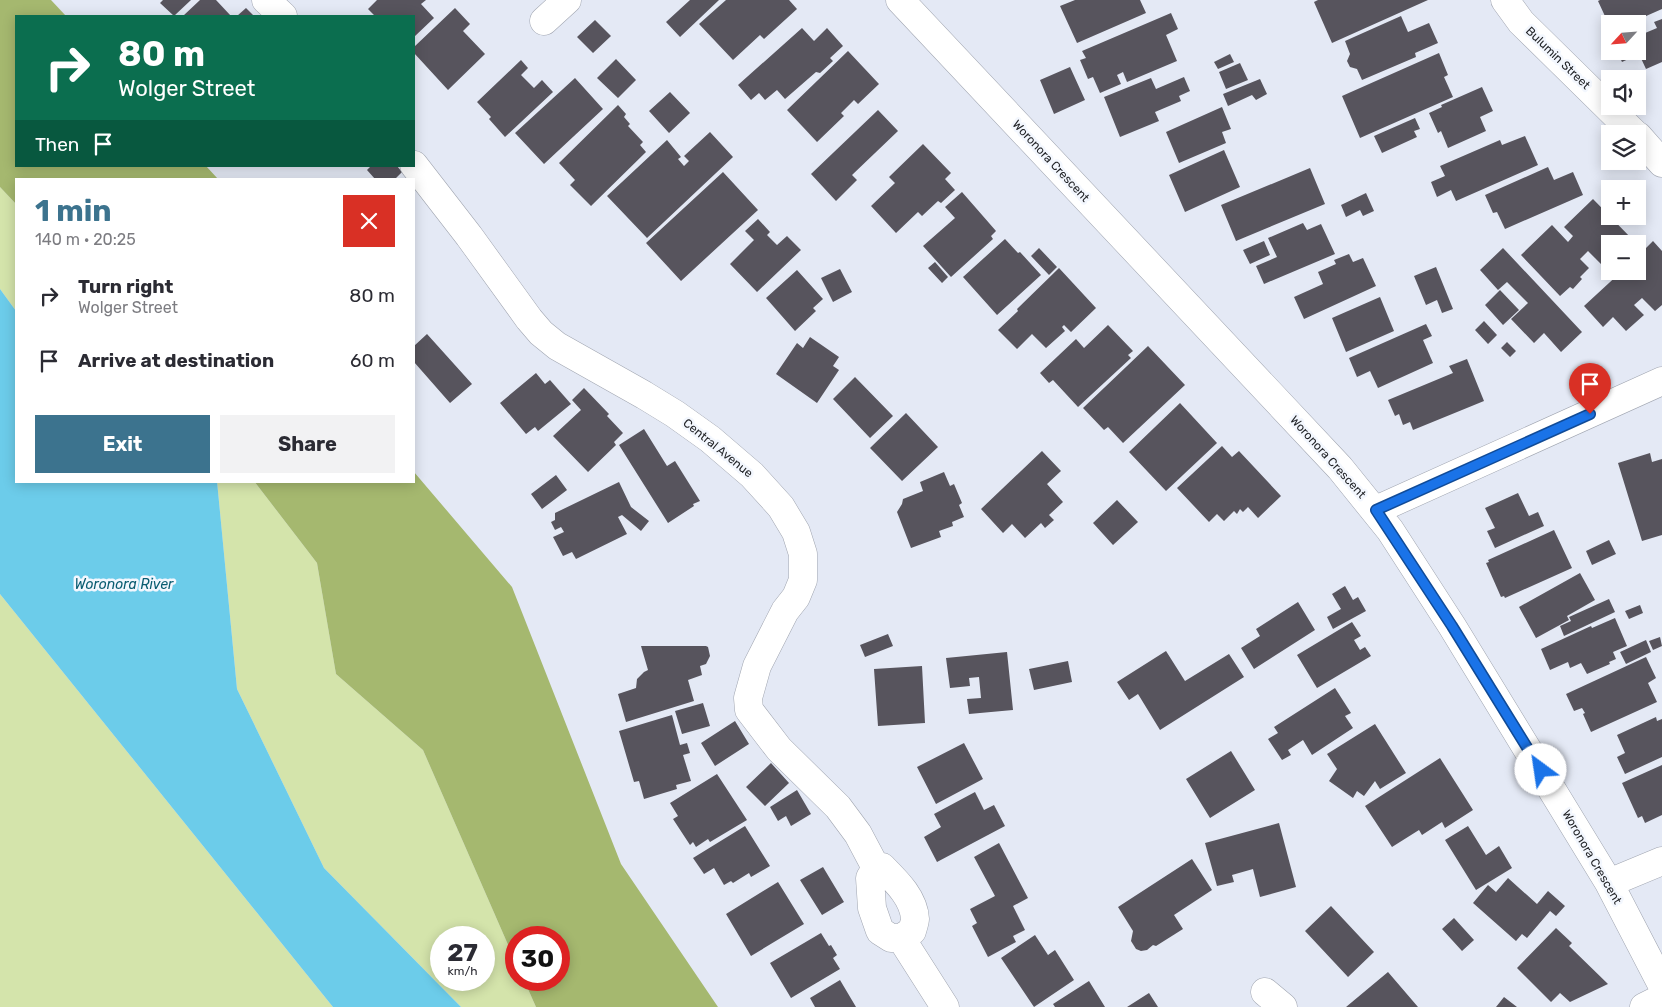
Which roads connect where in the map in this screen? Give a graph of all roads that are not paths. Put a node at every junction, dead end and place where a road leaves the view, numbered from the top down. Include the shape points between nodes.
1 (266, 0) edge
2 (567, 0) edge
3 (900, 0) edge
4 (1505, 0) edge
5 (282, 15) edge
6 (544, 21) dead end
7 (1626, 125) edge
8 (1646, 146) edge
9 (1662, 163) edge
10 (415, 166) edge
11 (1662, 381) edge
12 (1376, 510) junction
13 (1662, 861) edge
14 (876, 868) junction
15 (1609, 883) junction
16 (902, 938) junction
17 (1653, 952) edge
18 (1662, 985) edge
19 (1662, 998) edge
20 (944, 1007) edge
21 (1644, 1007) edge

1 - 5 street
2 - 6 street
3 - 12 street, Woronora Crescent
4 - 7 street, Bulumin Street via 1521,22
8 - 9 street, Bulumin Street
10 - 14 street, Central Avenue via 541,333 557,346 644,395 710,439 752,475 781,507 796,532 803,554 803,580 757,666 748,698 749,710 779,749 838,807 858,834
11 - 12 street
12 - 15 street, Woronora Crescent via 1452,626
13 - 15 street
14 - 16 street via 870,878 872,908 880,930 891,938
14 - 16 street, Central Avenue via 882,867 910,901 915,919 912,931
15 - 17 street, Woronora Crescent
16 - 20 street
17 - 18 street, Woronora Crescent
19 - 21 street

